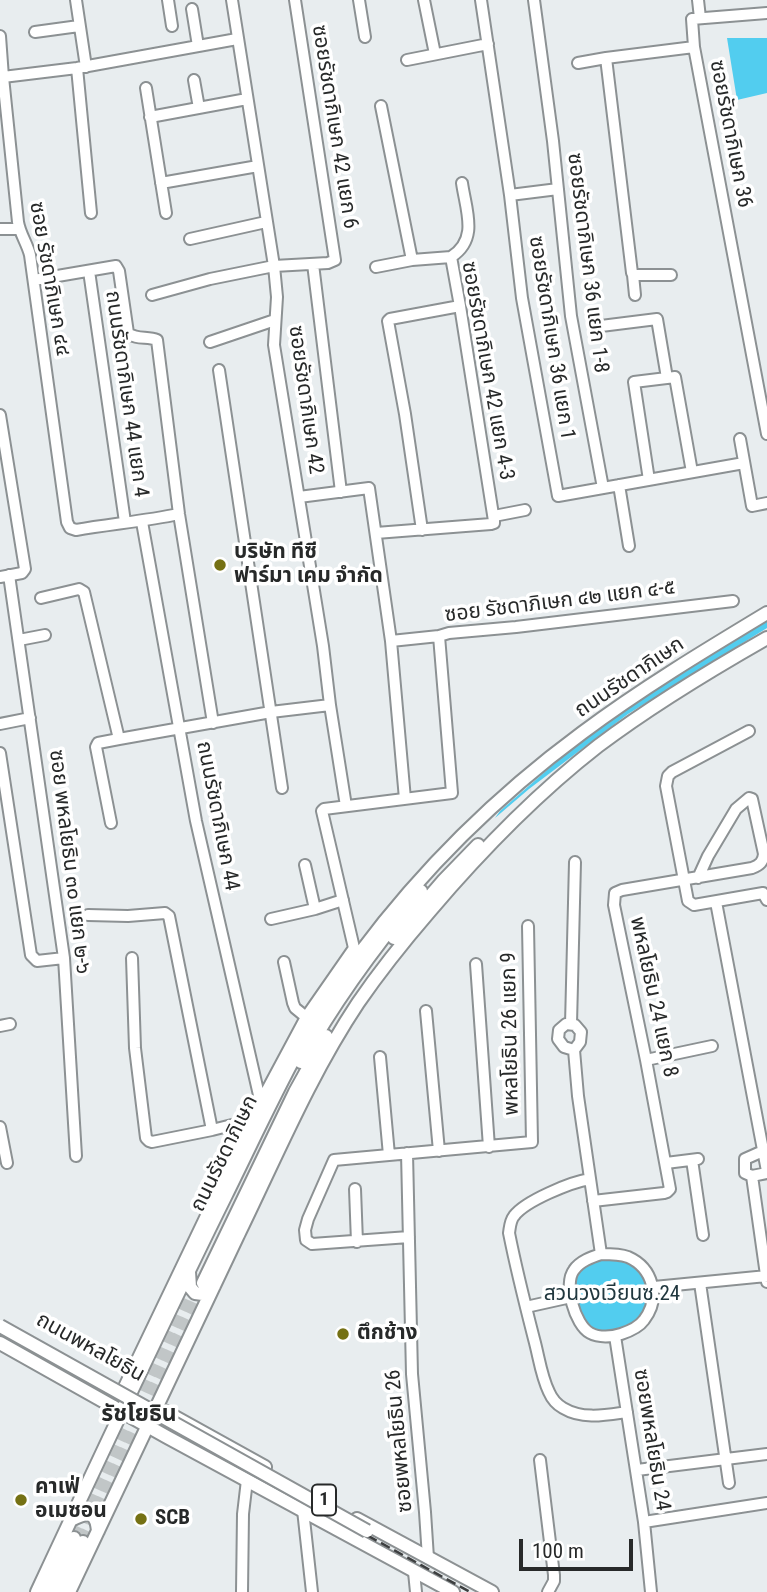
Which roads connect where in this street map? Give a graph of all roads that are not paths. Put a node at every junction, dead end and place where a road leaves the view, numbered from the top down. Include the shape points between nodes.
1 (76, 0) edge
2 (168, 0) edge
3 (232, 0) edge
4 (295, 0) edge
5 (359, 0) edge
6 (424, 0) edge
7 (481, 0) edge
8 (534, 0) edge
9 (698, 0) edge
10 (757, 0) edge
11 (192, 9) dead end
12 (762, 13) edge
13 (696, 19) junction
14 (79, 26) junction
15 (172, 26) dead end
16 (35, 32) dead end
17 (0, 36) edge
18 (365, 37) dead end
19 (237, 39) junction
20 (488, 44) junction
21 (198, 46) junction
22 (694, 47) junction
23 (435, 54) junction
24 (606, 58) junction
25 (407, 60) dead end
26 (578, 63) dead end
27 (82, 67) junction
28 (2, 75) edge
29 (194, 80) dead end
30 (146, 88) dead end
31 (247, 99) junction
32 (381, 106) dead end
33 (199, 108) junction
34 (150, 117) junction
35 (5, 153) edge
36 (258, 166) junction
37 (161, 183) junction
38 (462, 183) dead end
39 (558, 190) junction
40 (510, 195) junction
41 (91, 213) dead end
42 (166, 213) dead end
43 (266, 222) junction
44 (0, 229) edge
45 (19, 229) junction
46 (190, 239) dead end
47 (451, 257) junction
48 (412, 260) junction
49 (313, 264) junction
50 (274, 265) junction
51 (376, 267) dead end
52 (89, 271) junction
53 (633, 275) junction
54 (671, 275) dead end
55 (34, 280) junction
56 (152, 295) dead end
57 (635, 295) dead end
58 (460, 306) junction
59 (275, 320) junction
60 (601, 326) dead end
61 (210, 342) dead end
62 (219, 370) dead end
63 (667, 378) junction
64 (0, 415) edge
65 (767, 434) edge
66 (740, 439) dead end
67 (744, 463) junction
68 (692, 472) junction
69 (649, 480) junction
70 (619, 485) junction
71 (603, 488) junction
72 (341, 492) junction
73 (299, 497) junction
74 (767, 503) edge
75 (526, 510) dead end
76 (179, 514) junction
77 (494, 516) junction
78 (125, 522) junction
79 (142, 522) junction
80 (422, 530) junction
81 (376, 533) junction
82 (629, 546) dead end
83 (4, 576) edge
84 (41, 598) dead end
85 (733, 601) dead end
86 (767, 613) edge
87 (45, 635) dead end
88 (439, 636) junction
89 (767, 638) edge
90 (19, 640) junction
91 (391, 641) junction
92 (330, 705) junction
93 (271, 712) junction
94 (30, 718) junction
95 (213, 723) junction
96 (0, 724) edge
97 (179, 728) junction
98 (749, 731) dead end
99 (120, 739) junction
100 (0, 753) edge
101 (521, 782) junction
102 (282, 788) dead end
103 (405, 799) junction
104 (346, 806) junction
105 (111, 823) dead end
106 (575, 862) dead end
107 (305, 865) dead end
108 (698, 878) junction
109 (685, 880) junction
110 (765, 897) edge
111 (343, 900) junction
112 (716, 902) junction
113 (315, 909) junction
114 (89, 915) dead end
115 (271, 919) dead end
116 (528, 926) dead end
117 (357, 951) junction
118 (64, 958) junction
119 (132, 958) dead end
120 (284, 961) dead end
121 (476, 964) dead end
122 (426, 1011) dead end
123 (306, 1017) junction
124 (570, 1024) junction
125 (712, 1046) dead end
126 (574, 1050) junction
127 (380, 1057) dead end
128 (646, 1060) junction
129 (260, 1103) junction
130 (258, 1119) junction
131 (0, 1127) edge
132 (763, 1127) edge
133 (212, 1130) junction
134 (489, 1147) junction
135 (439, 1151) junction
136 (763, 1151) junction
137 (407, 1153) junction
138 (389, 1155) junction
139 (76, 1156) dead end
140 (7, 1163) dead end
141 (666, 1163) junction
142 (767, 1172) edge
143 (753, 1176) junction
144 (590, 1179) junction
145 (355, 1189) dead end
146 (593, 1201) junction
147 (762, 1209) edge
148 (703, 1235) dead end
149 (410, 1237) junction
150 (357, 1242) junction
151 (601, 1254) junction
152 (767, 1276) edge
153 (200, 1280) junction
154 (767, 1282) edge
155 (700, 1283) junction
156 (654, 1287) junction
157 (571, 1297) junction
158 (526, 1307) junction
159 (0, 1320) edge
160 (0, 1326) edge
161 (0, 1336) edge
162 (615, 1336) junction
163 (0, 1343) edge
164 (70, 1359) junction
165 (62, 1377) junction
166 (127, 1391) junction
167 (156, 1407) junction
168 (122, 1411) junction
169 (627, 1412) junction
170 (148, 1425) junction
171 (199, 1430) junction
172 (189, 1448) junction
173 (767, 1454) edge
174 (725, 1459) junction
175 (540, 1460) dead end
176 (636, 1470) junction
177 (247, 1480) junction
178 (729, 1483) dead end
179 (767, 1503) edge
180 (303, 1510) junction
181 (71, 1520) junction
182 (644, 1522) junction
183 (98, 1531) junction
184 (366, 1534) junction
185 (423, 1556) junction
186 (420, 1575) junction
187 (37, 1592) edge
188 (48, 1592) edge
189 (59, 1592) edge
190 (69, 1592) edge
191 (242, 1592) edge
192 (312, 1592) edge
193 (416, 1592) edge
194 (453, 1592) edge
195 (492, 1592) edge
196 (548, 1592) edge
197 (651, 1592) edge

1 - 14 street
2 - 15 street
3 - 19 street, ซอยรัชดาภิเษก 42
4 - 49 street, ซอยรัชดาภิเษก 42 แยก 6 via 335,260
5 - 18 street
6 - 23 street
7 - 20 street, ซอยรัชดาภิเษก 36 แยก 1
8 - 39 street, ซอยรัชดาภิเษก 36 แยก 1-8
9 - 13 street, ซอยรัชดาภิเษก 36
10 - 12 street
11 - 21 street
12 - 13 street
13 - 22 street, ซอยรัชดาภิเษก 36
14 - 16 street
14 - 27 street
17 - 28 street, ซอย รัชดาภิเษก ๔๔
19 - 21 street
19 - 31 street, ซอยรัชดาภิเษก 42
20 - 23 street
20 - 40 street, ซอยรัชดาภิเษก 36 แยก 1
21 - 27 street
22 - 24 street
22 - 65 street, ซอยรัชดาภิเษก 36
23 - 25 street
24 - 26 street
24 - 53 street
27 - 28 street
27 - 41 street
28 - 35 street, ซอย รัชดาภิเษก ๔๔
29 - 33 street
30 - 34 street
31 - 33 street
31 - 36 street, ซอยรัชดาภิเษก 42
32 - 48 street
33 - 34 street
34 - 37 street
35 - 45 street, ซอย รัชดาภิเษก ๔๔
36 - 37 street
36 - 43 street, ซอยรัชดาภิเษก 42
37 - 42 street
38 - 47 street via 469,232 466,243
39 - 40 street
39 - 71 street, ซอยรัชดาภิเษก 36 แยก 1-8 via 570,316
40 - 71 street, ซอยรัชดาภิเษก 36 แยก 1 via 522,298 558,496
43 - 46 street
43 - 50 street, ซอยรัชดาภิเษก 42
44 - 45 street
45 - 55 street, ซอย รัชดาภิเษก ๔๔
47 - 48 street, ซอยรัชดาภิเษก 42 แยก 4-3
47 - 58 street, ซอยรัชดาภิเษก 42 แยก 4-3
48 - 51 street, ซอยรัชดาภิเษก 42 แยก 4-3
49 - 50 street
49 - 72 street
50 - 56 street
50 - 59 street, ซอยรัชดาภิเษก 42
52 - 55 street, ถนนรัชดาภิเษก 44
52 - 76 street, ถนนรัชดาภิเษก 44 via 118,268 128,333 157,340
52 - 78 street, ถนนรัชดาภิเษก 44 แยก 4
53 - 54 street
53 - 57 street
55 - 78 street, ซอย รัชดาภิเษก ๔๔ via 69,528
58 - 77 street, ซอยรัชดาภิเษก 42 แยก 4-3
58 - 80 street via 388,321
59 - 61 street
59 - 73 street, ซอยรัชดาภิเษก 42 via 274,345
60 - 63 street via 657,319
62 - 93 street
63 - 68 street via 675,377
63 - 69 street via 634,382
64 - 83 street via 25,569
66 - 67 street
67 - 68 street, ซอยรัชดาภิเษก 36 แยก 1
67 - 74 street via 752,506
68 - 69 street, ซอยรัชดาภิเษก 36 แยก 1
69 - 70 street, ซอยรัชดาภิเษก 36 แยก 1
70 - 71 street, ซอยรัชดาภิเษก 36 แยก 1
70 - 82 street
72 - 73 street
72 - 81 street via 369,488
73 - 92 street, ซอยรัชดาภิเษก 42
75 - 77 street
76 - 79 street
76 - 95 street, ถนนรัชดาภิเษก 44
77 - 80 street via 491,524
78 - 79 street
79 - 97 street, ถนนรัชดาภิเษก 44
80 - 81 street
81 - 91 street
83 - 90 street, ซอย พหลโยธิน ๓๐ แยก ๒-๖
84 - 99 street via 79,589 84,592
85 - 88 street, ซอย รัชดาภิเษก ๔๒ แยก ๔-๕
86 - 101 main road, ถนนรัชดาภิเษก via 621,705
87 - 90 street
88 - 91 street, ซอย รัชดาภิเษก ๔๒ แยก ๔-๕
88 - 103 street via 452,793
89 - 153 main road, ถนนรัชดาภิเษก via 701,677 580,761 536,798 450,887 360,1000
90 - 94 street, ซอย พหลโยธิน ๓๐ แยก ๒-๖
91 - 103 street
92 - 93 street
92 - 104 street, ซอยรัชดาภิเษก 42
93 - 95 street
93 - 102 street
94 - 96 street
94 - 118 street, ซอย พหลโยธิน ๓๐ แยก ๒-๖
95 - 97 street
97 - 99 street
97 - 129 street, ถนนรัชดาภิเษก 44
98 - 109 street via 668,776 666,786
99 - 105 street via 96,747
100 - 118 street via 31,956 37,961
101 - 117 main road, ถนนรัชดาภิเษก via 439,859
101 - 153 main road, ถนนรัชดาภิเษก via 413,901 347,986 286,1088
103 - 104 street
104 - 111 street via 322,811
106 - 124 street
107 - 113 street
108 - 108 street, พหลโยธิน 24 แยก 8 via 731,817 741,803 752,799 763,860 752,867
108 - 109 street, พหลโยธิน 24 แยก 8
109 - 112 street via 691,904
109 - 128 street, พหลโยธิน 24 แยก 8 via 615,893
110 - 112 street
111 - 113 street
111 - 117 street
112 - 132 street
113 - 115 street
114 - 133 street via 169,916
116 - 134 street, พหลโยธิน 26 แยก 9 via 532,1142
117 - 123 street
117 - 130 main road, ถนนรัชดาภิเษก
118 - 139 street, ซอย พหลโยธิน ๓๐ แยก ๒-๖
119 - 133 street via 135,1048 146,1138 152,1142
120 - 123 street via 293,1003
121 - 134 street
122 - 135 street
123 - 129 street
124 - 126 street via 581,1032
124 - 126 street via 559,1030 558,1039
125 - 128 street
126 - 144 street
127 - 138 street
128 - 141 street, พหลโยธิน 24 แยก 8
129 - 130 street, ถนนรัชดาภิเษก 44
130 - 133 street
130 - 153 main road, ถนนรัชดาภิเษก
130 - 166 street
131 - 140 street
132 - 136 street
134 - 135 street
135 - 137 street
136 - 142 street
136 - 143 street via 745,1159 745,1173
137 - 138 street
137 - 149 street, ซอยพหลโยธิน 26
138 - 150 street via 334,1160 308,1219 306,1240 312,1244
141 - 146 street, พหลโยธิน 24 แยก 8 via 667,1192
141 - 148 street via 695,1159
142 - 143 street
143 - 147 street
144 - 146 street
144 - 158 street via 537,1199 510,1223
145 - 150 street
146 - 151 street
147 - 152 street
149 - 150 street
149 - 185 street, ซอยพหลโยธิน 26 via 412,1374 425,1512
151 - 156 street via 630,1258
151 - 157 street via 574,1269
152 - 154 street
152 - 155 street
153 - 166 main road, ถนนรัชดาภิเษก
153 - 167 main road, ถนนรัชดาภิเษก
155 - 156 street
155 - 174 street
156 - 162 street via 645,1319
157 - 158 street
157 - 162 street via 585,1330
158 - 169 street via 546,1386 555,1403 581,1415
159 - 164 main road, ถนนพหลโยธิน / 1
160 - 184 main road, ถนนพหลโยธิน, bridge
161 - 184 main road, ถนนพหลโยธิน
162 - 169 street, ซอยพหลโยธิน 24
163 - 165 main road, ถนนพหลโยธิน / 1
164 - 165 main road via 69,1372
164 - 166 main road, ถนนพหลโยธิน / 1
165 - 168 main road, ถนนพหลโยธิน / 1
166 - 167 main road, ถนนพหลโยธิน / 1
166 - 168 main road, ถนนรัชดาภิเษก
167 - 170 main road, ถนนรัชดาภิเษก
167 - 171 main road, ถนนพหลโยธิน / 1
168 - 170 main road, ถนนพหลโยธิน / 1
168 - 181 main road, ถนนรัชดาภิเษก
169 - 176 street, ซอยพหลโยธิน 24
170 - 172 main road, ถนนพหลโยธิน / 1
170 - 183 main road, ถนนรัชดาภิเษก
171 - 172 main road via 189,1439
171 - 185 main road, ถนนพหลโยธิน / 1
172 - 177 main road, ถนนพหลโยธิน / 1
173 - 174 street
174 - 176 street
174 - 178 street
175 - 196 street via 554,1575
176 - 182 street, ซอยพหลโยธิน 24
177 - 180 main road, ถนนพหลโยธิน / 1
177 - 191 street
179 - 182 street
180 - 186 main road, ถนนพหลโยธิน / 1
180 - 192 street
181 - 183 main road via 92,1515
181 - 187 main road, ถนนรัชดาภิเษก
182 - 197 street, ซอยพหลโยธิน 24
183 - 190 main road, ถนนรัชดาภิเษก
184 - 185 main road, ถนนพหลโยธิน
184 - 186 main road, ถนนพหลโยธิน via 413,1565
185 - 195 main road, ถนนพหลโยธิน / 1
186 - 193 street
186 - 194 main road, ถนนพหลโยธิน / 1
188 - 189 main road via 78,1540

